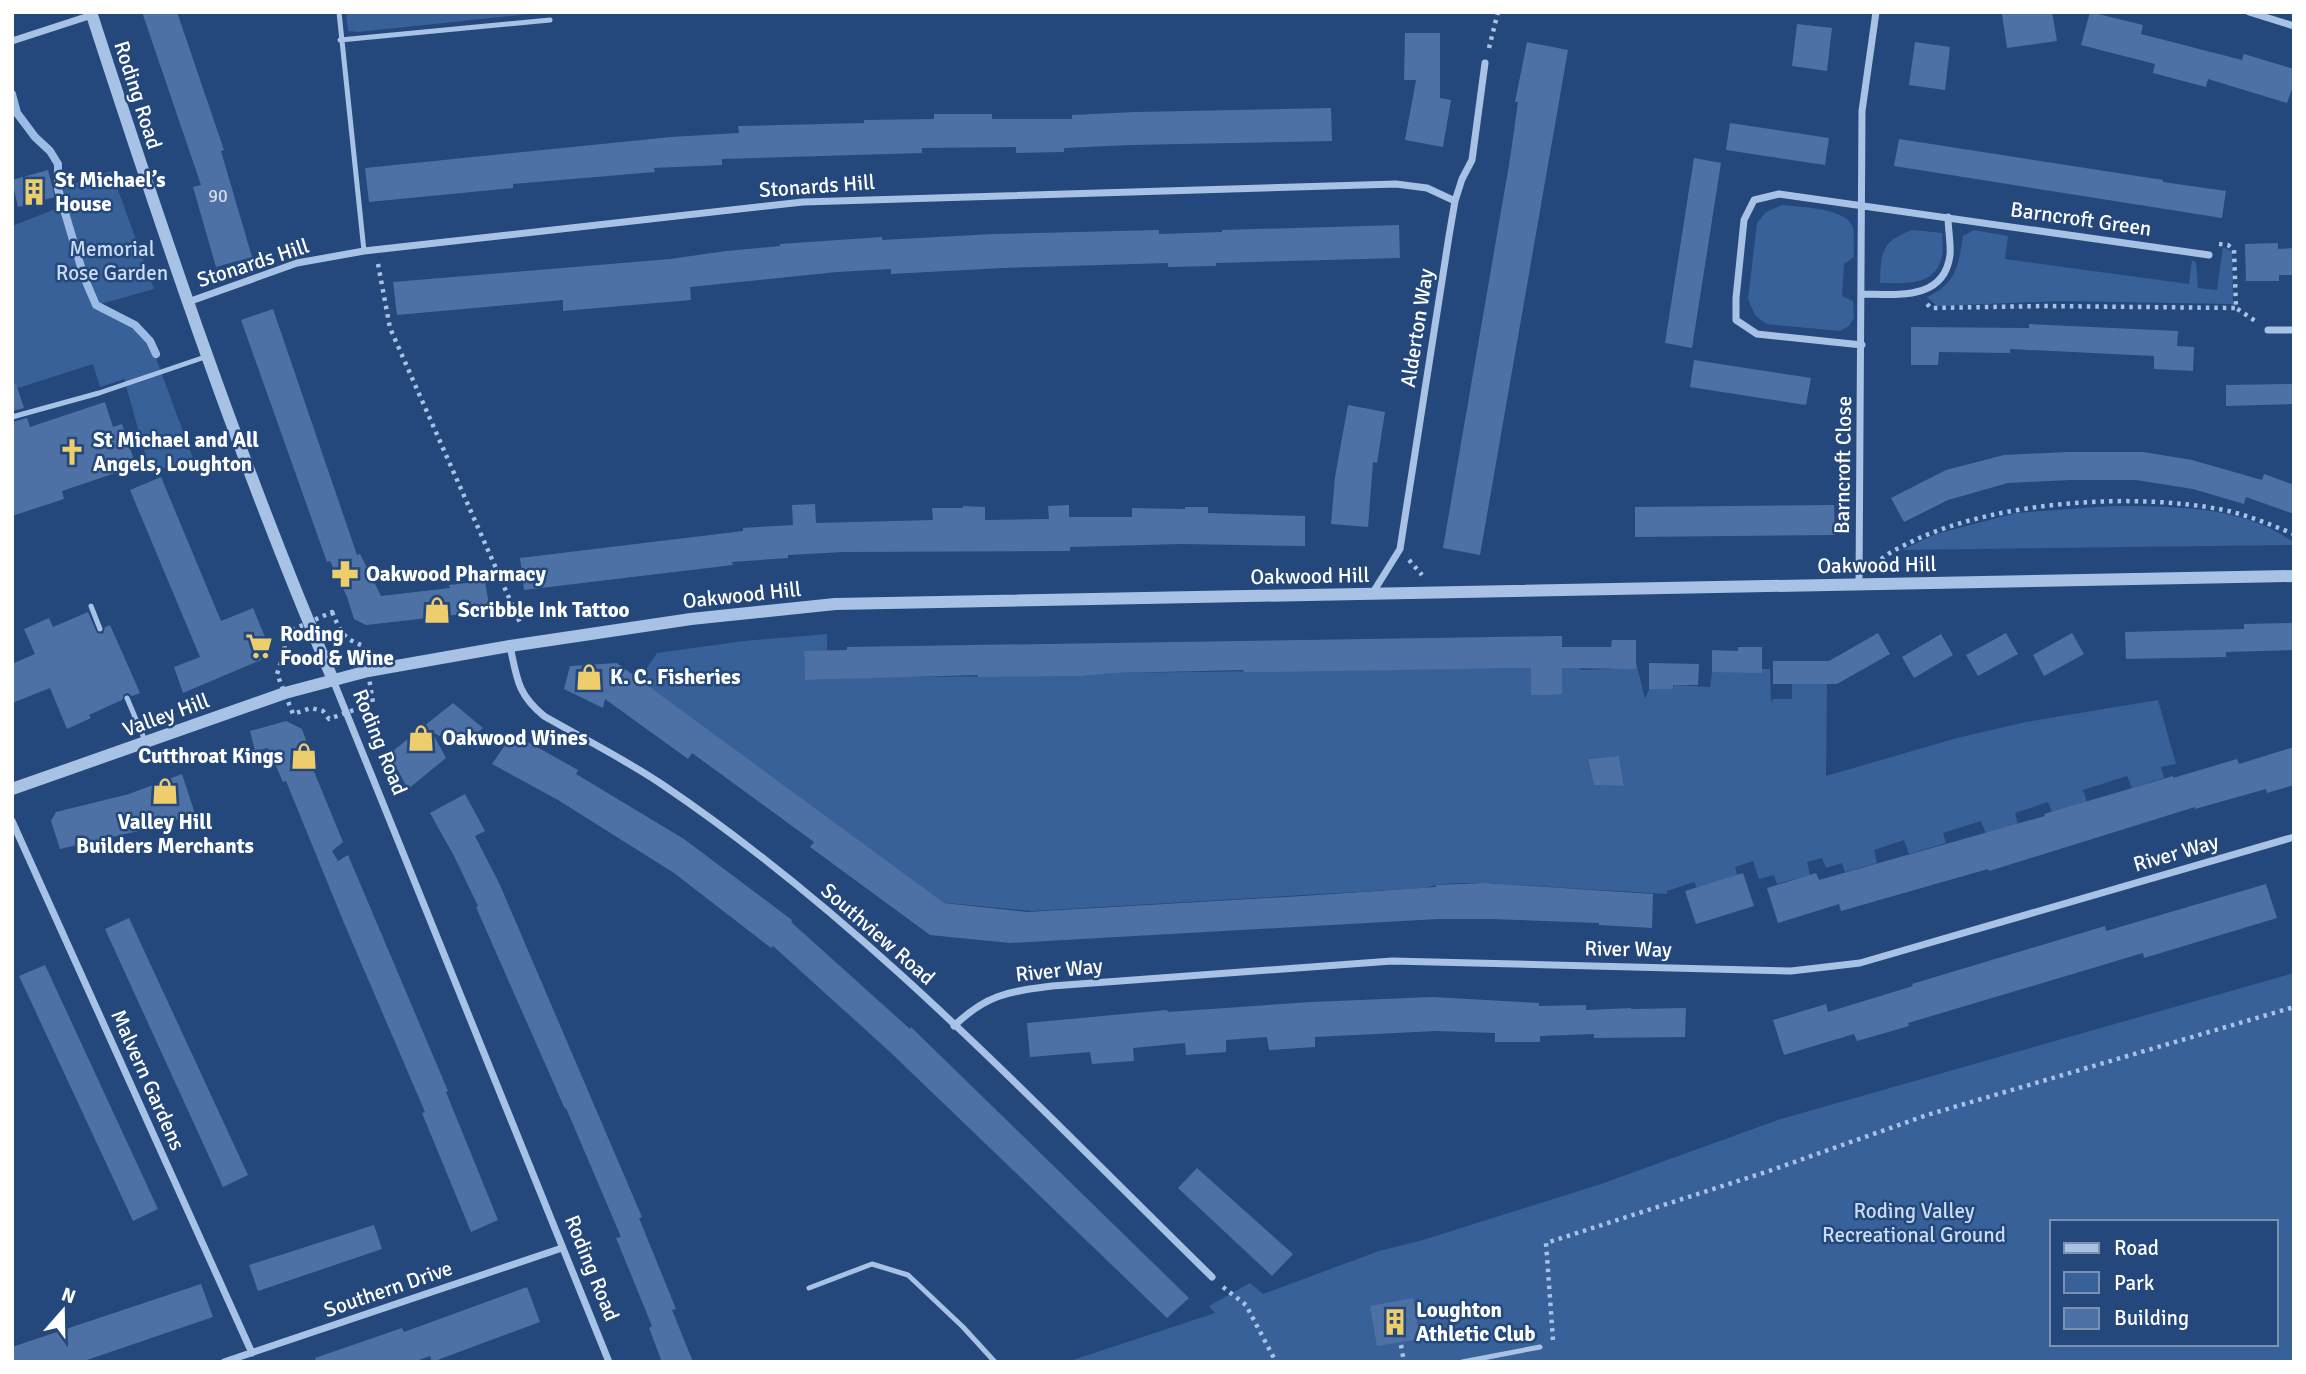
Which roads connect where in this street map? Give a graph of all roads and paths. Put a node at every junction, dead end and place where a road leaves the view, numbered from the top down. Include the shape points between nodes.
1 (339, 12) edge
2 (1498, 12) edge
3 (1876, 12) edge
4 (2249, 12) edge
5 (91, 14) edge
6 (550, 20) dead end
7 (2294, 26) edge
8 (340, 40) junction
9 (12, 41) edge
10 (1485, 63) joint
11 (1455, 201) junction
12 (1863, 206) junction
13 (1948, 217) junction
14 (375, 249) junction
15 (364, 251) junction
16 (2209, 255) joint
17 (1916, 293) junction
18 (1861, 294) junction
19 (188, 302) junction
20 (2236, 308) junction
21 (2268, 330) joint
22 (2294, 330) edge
23 (1861, 345) junction
24 (208, 356) junction
25 (12, 416) edge
26 (2294, 534) edge
27 (1400, 549) junction
28 (2294, 576) edge
29 (1859, 585) junction
30 (1439, 593) junction
31 (1371, 594) junction
32 (91, 606) dead end
33 (100, 629) dead end
34 (528, 643) junction
35 (510, 646) junction
36 (333, 680) junction
37 (127, 698) dead end
38 (146, 743) junction
39 (12, 789) edge
40 (12, 821) edge
41 (2294, 837) edge
42 (2294, 1007) edge
43 (954, 1026) junction
44 (562, 1248) junction
45 (1212, 1278) joint
46 (809, 1288) dead end
47 (1401, 1345) dead end
48 (1540, 1347) joint
49 (252, 1353) junction
50 (224, 1362) edge
51 (609, 1362) edge
52 (995, 1362) edge
53 (1276, 1362) edge
54 (1404, 1362) edge
55 (1462, 1362) edge

1 - 8 lane
2 - 10 path
3 - 12 street, Barncroft Close via 1862,111
4 - 7 street
5 - 9 street
5 - 19 street, Roding Road
6 - 8 lane
8 - 15 lane
10 - 11 street, Alderton Way via 1472,160
11 - 14 street, Stonards Hill via 1427,188 1396,184 803,202
11 - 27 street, Alderton Way
12 - 13 street, Barncroft Green
12 - 18 street, Barncroft Close
12 - 23 street via 1779,194 1754,200 1744,220 1735,298 1736,320 1758,334
13 - 16 street, Barncroft Green
13 - 17 street via 1950,255 1945,272 1934,285
14 - 15 street, Stonards Hill
14 - 34 path via 390,328
15 - 19 street, Stonards Hill via 297,263
16 - 20 path via 2211,242 2234,250
17 - 18 street
17 - 20 path via 1931,308
18 - 23 street, Barncroft Close
19 - 24 street, Roding Road
20 - 21 path
21 - 22 street
23 - 29 street, Barncroft Close
24 - 25 lane
24 - 36 street, Roding Road via 237,443
26 - 29 path via 2224,510 2174,504 2017,509 1934,531 1900,547 1881,559
27 - 30 path
27 - 31 street, Alderton Way
28 - 29 street, Oakwood Hill
29 - 30 street, Oakwood Hill
30 - 31 street, Oakwood Hill
31 - 34 street, Oakwood Hill via 835,604
32 - 33 lane
34 - 35 street, Oakwood Hill
35 - 36 street, Oakwood Hill
35 - 43 street, Southview Road via 528,703 662,784 765,860 872,948
36 - 38 street, Valley Hill
36 - 44 street, Roding Road
37 - 38 lane
38 - 39 street, Valley Hill
40 - 49 street, Malvern Gardens
41 - 43 street, River Way via 1860,963 1791,971 1392,961 1015,991 988,999
42 - 48 path via 1927,1115 1546,1243 1553,1345
43 - 45 street, Southview Road
44 - 49 street, Southern Drive
44 - 51 street, Roding Road
45 - 53 path via 1246,1305
46 - 52 lane via 872,1264 908,1275
47 - 54 path
48 - 55 lane
49 - 50 street, Southern Drive

